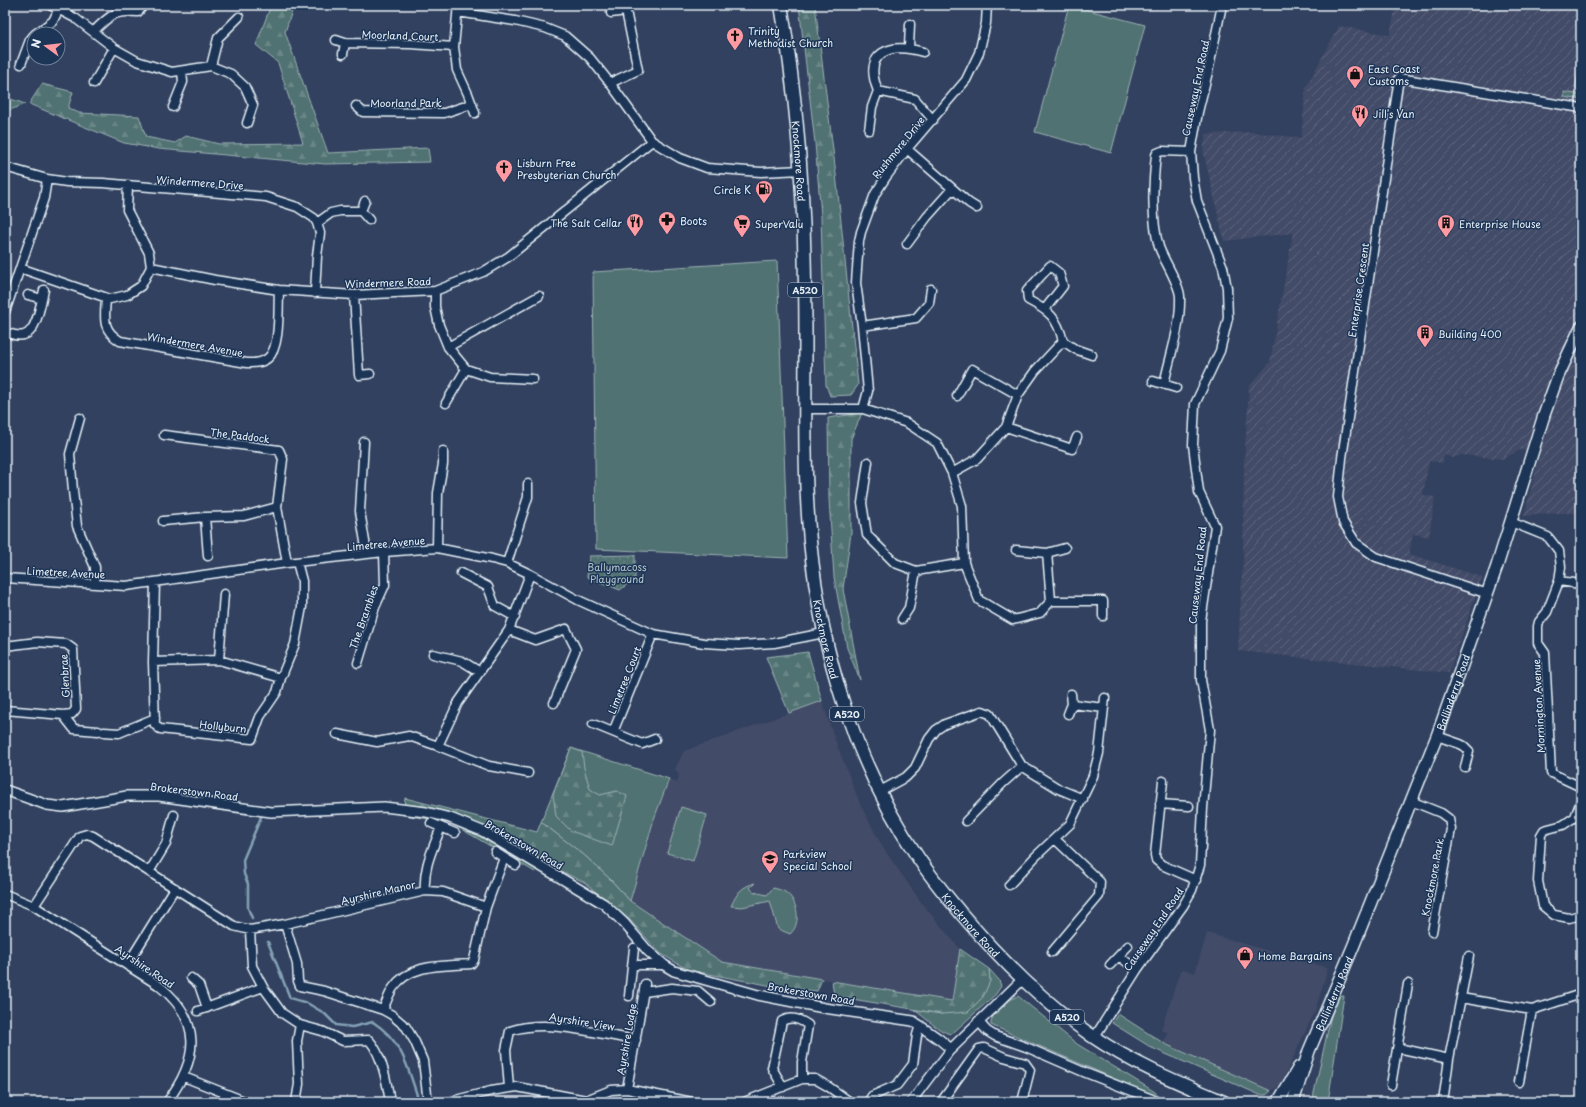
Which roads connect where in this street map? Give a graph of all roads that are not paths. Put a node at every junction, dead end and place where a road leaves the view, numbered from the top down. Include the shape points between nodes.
1 (50, 5) edge
2 (144, 5) edge
3 (781, 5) edge
4 (986, 5) edge
5 (1222, 5) edge
6 (59, 9) junction
7 (458, 9) edge
8 (611, 13) dead end
9 (239, 17) dead end
10 (910, 24) dead end
11 (46, 26) edge
12 (94, 31) junction
13 (336, 40) dead end
14 (345, 43) junction
15 (454, 47) junction
16 (114, 48) junction
17 (909, 48) junction
18 (26, 51) edge
19 (923, 52) dead end
20 (343, 54) dead end
21 (21, 64) dead end
22 (210, 66) junction
23 (182, 71) junction
24 (94, 83) dead end
25 (610, 83) junction
26 (878, 91) junction
27 (472, 104) junction
28 (356, 106) dead end
29 (173, 107) dead end
30 (1581, 108) edge
31 (475, 114) dead end
32 (933, 120) junction
33 (247, 123) dead end
34 (869, 130) dead end
35 (652, 140) junction
36 (907, 149) junction
37 (1191, 152) junction
38 (5, 167) edge
39 (802, 170) junction
40 (47, 179) junction
41 (128, 186) junction
42 (952, 189) junction
43 (365, 201) dead end
44 (977, 208) dead end
45 (361, 211) junction
46 (369, 220) dead end
47 (317, 223) junction
48 (906, 244) dead end
49 (151, 267) junction
50 (20, 268) junction
51 (931, 289) dead end
52 (279, 290) junction
53 (435, 291) junction
54 (316, 293) junction
55 (28, 294) dead end
56 (354, 295) junction
57 (539, 296) dead end
58 (106, 298) junction
59 (1045, 309) junction
60 (5, 312) edge
61 (862, 326) junction
62 (1581, 327) edge
63 (5, 332) edge
64 (1063, 341) junction
65 (448, 347) junction
66 (1092, 355) dead end
67 (466, 369) junction
68 (370, 374) dead end
69 (533, 379) dead end
70 (1153, 381) dead end
71 (1164, 384) junction
72 (1176, 388) dead end
73 (1018, 395) junction
74 (957, 396) dead end
75 (446, 403) dead end
76 (806, 409) junction
77 (863, 409) junction
78 (80, 418) dead end
79 (1006, 427) junction
80 (164, 435) dead end
81 (1076, 437) dead end
82 (364, 442) dead end
83 (443, 451) dead end
84 (868, 462) dead end
85 (952, 473) junction
86 (528, 484) dead end
87 (276, 507) junction
88 (205, 517) junction
89 (163, 521) dead end
90 (1511, 522) junction
91 (437, 548) junction
92 (1065, 548) dead end
93 (1016, 550) dead end
94 (384, 552) junction
95 (1046, 553) junction
96 (367, 554) junction
97 (208, 556) dead end
98 (296, 562) junction
99 (287, 563) junction
100 (507, 563) junction
101 (964, 563) junction
102 (916, 571) junction
103 (461, 573) dead end
104 (530, 574) junction
105 (5, 578) edge
106 (1559, 581) junction
107 (155, 582) junction
108 (95, 583) junction
109 (1581, 584) edge
110 (224, 594) dead end
111 (1488, 594) junction
112 (1051, 600) junction
113 (1103, 616) dead end
114 (515, 617) junction
115 (902, 619) dead end
116 (509, 630) junction
117 (824, 633) junction
118 (653, 634) junction
119 (5, 646) edge
120 (433, 654) dead end
121 (219, 660) junction
122 (153, 662) junction
123 (358, 663) dead end
124 (480, 672) junction
125 (281, 678) junction
126 (1071, 694) dead end
127 (1105, 698) dead end
128 (554, 703) dead end
129 (1072, 704) junction
130 (1104, 708) junction
131 (5, 710) edge
132 (1068, 714) dead end
133 (63, 715) junction
134 (155, 718) junction
135 (593, 724) dead end
136 (613, 732) junction
137 (337, 734) dead end
138 (1437, 736) junction
139 (655, 739) dead end
140 (438, 746) junction
141 (1022, 766) junction
142 (1465, 767) dead end
143 (528, 773) dead end
144 (1163, 781) dead end
145 (1581, 787) edge
146 (5, 790) edge
147 (880, 791) junction
148 (1083, 799) junction
149 (1411, 801) junction
150 (1581, 801) edge
151 (1160, 804) junction
152 (1189, 806) dead end
153 (174, 815) dead end
154 (966, 821) dead end
155 (431, 823) dead end
156 (441, 827) junction
157 (454, 833) dead end
158 (1055, 839) junction
159 (495, 852) dead end
160 (504, 858) junction
161 (516, 865) dead end
162 (149, 872) junction
163 (1196, 880) junction
164 (1009, 885) dead end
165 (175, 888) junction
166 (425, 891) junction
167 (5, 894) edge
168 (34, 906) junction
169 (486, 907) junction
170 (1581, 915) edge
171 (285, 924) junction
172 (250, 930) junction
173 (1432, 932) dead end
174 (1128, 946) dead end
175 (634, 948) dead end
176 (1052, 952) dead end
177 (1119, 956) junction
178 (1469, 956) dead end
179 (128, 965) junction
180 (632, 965) junction
181 (664, 965) junction
182 (1110, 965) dead end
183 (1137, 970) junction
184 (191, 978) dead end
185 (1022, 980) junction
186 (1408, 984) dead end
187 (263, 987) junction
188 (1581, 994) edge
189 (629, 996) dead end
190 (1461, 998) junction
191 (711, 1002) dead end
192 (207, 1008) junction
193 (383, 1010) junction
194 (1532, 1010) junction
195 (198, 1011) dead end
196 (978, 1021) junction
197 (300, 1025) junction
198 (920, 1025) junction
199 (1094, 1038) junction
200 (636, 1040) junction
201 (1398, 1048) junction
202 (951, 1049) junction
203 (1308, 1051) junction
204 (1450, 1059) junction
205 (184, 1077) junction
206 (802, 1079) junction
207 (1519, 1082) dead end
208 (1392, 1085) dead end
209 (783, 1087) junction
210 (509, 1088) junction
211 (627, 1089) junction
212 (560, 1099) edge
213 (1152, 1099) dead end
214 (586, 1101) edge
215 (676, 1101) edge
216 (167, 1102) edge
217 (247, 1102) edge
218 (296, 1102) edge
219 (390, 1102) edge
220 (428, 1102) edge
221 (450, 1102) edge
222 (692, 1102) edge
223 (744, 1102) edge
224 (850, 1102) edge
225 (868, 1102) edge
226 (911, 1102) edge
227 (941, 1102) edge
228 (1022, 1102) edge
229 (1224, 1102) edge
230 (1278, 1102) edge
231 (1293, 1102) edge
232 (1443, 1102) edge

1 - 6 street
2 - 12 street via 138,12 121,11 107,17
3 - 39 main road, Knockmore Road / A520
4 - 32 street, Rushmore Drive via 986,23 979,53 966,80
5 - 37 street, Causeway End Road
6 - 11 street via 53,21
6 - 12 street
7 - 15 street
7 - 25 street via 545,28 565,36 590,58
8 - 25 street via 626,11 638,70
9 - 22 street via 218,38
10 - 17 street
12 - 16 street
13 - 14 street, Moorland Court
14 - 15 street, Moorland Court
14 - 20 street
15 - 27 street via 457,70
16 - 23 street via 137,61 172,72
16 - 24 street
17 - 19 street
17 - 26 street via 889,49 879,55 874,66 874,81
18 - 21 street
22 - 23 street
22 - 33 street via 231,74 245,87 253,105
23 - 29 street via 183,82
25 - 35 street
26 - 32 street via 914,99
26 - 34 street via 872,107
27 - 28 street, Moorland Park via 444,113 361,116
27 - 31 street
30 - 111 street, Enterprise Crescent via 1399,78 1338,497 1343,522 1356,543 1376,557
32 - 36 street, Rushmore Drive
35 - 39 street via 680,158 707,168 761,172
35 - 53 street, Windermere Road via 508,256 483,272
36 - 42 street
36 - 61 street, Rushmore Drive via 875,194 861,232 856,283
37 - 71 street via 1162,151 1156,155 1153,194 1159,247 1181,296 1178,325
37 - 163 street, Causeway End Road via 1196,201 1223,267 1228,318 1220,351 1194,411 1193,446 1199,492 1215,526 1202,621 1201,680 1210,730 1200,865
38 - 40 street, Windermere Drive
39 - 76 main road, Knockmore Road / A520
40 - 41 street, Windermere Drive
40 - 50 street via 44,198
41 - 47 street, Windermere Drive via 266,197 297,207 314,218
41 - 49 street via 126,210 149,253
42 - 44 street
42 - 48 street
43 - 45 street
45 - 46 street
45 - 47 street via 331,213
47 - 54 street via 320,233
49 - 52 street, Windermere Road
49 - 58 street via 141,286 127,295
50 - 58 street
50 - 60 street
51 - 61 street via 929,303 916,318
52 - 54 street, Windermere Road
52 - 58 street, Windermere Avenue via 276,342 273,351 261,362 247,363 120,341 110,334 106,324
53 - 56 street, Windermere Road
53 - 65 street via 439,325
54 - 56 street, Windermere Road
55 - 63 street via 43,294 31,330 25,335
56 - 68 street via 359,375
57 - 65 street
59 - 59 street via 1028,300 1027,291 1050,266 1059,274 1062,286
59 - 64 street via 1059,326
61 - 77 street, Rushmore Drive via 868,391
62 - 90 main road, Ballinderry Road via 1558,376 1544,415
64 - 66 street
64 - 73 street via 1035,371
65 - 67 street
67 - 69 street via 490,377
67 - 75 street
70 - 71 street
71 - 72 street
73 - 74 street via 972,369
73 - 79 street
76 - 77 street
76 - 117 main road, Knockmore Road / A520 via 808,512 816,590
77 - 85 street via 907,423 937,443
78 - 108 street via 70,454 73,491 77,526 95,567
79 - 81 street via 1072,449
79 - 85 street via 977,459
80 - 87 street, The Paddock via 279,450 283,459
82 - 96 street via 360,511
83 - 91 street via 438,493
84 - 102 street via 862,503 867,535 895,563
85 - 101 street via 962,506
86 - 100 street via 528,497
87 - 88 street via 244,516
87 - 99 street, The Paddock
88 - 89 street
88 - 97 street
90 - 106 street, Mornington Avenue via 1548,537 1559,551
90 - 111 main road, Ballinderry Road
91 - 94 street, Limetree Avenue
91 - 100 street, Limetree Avenue
92 - 95 street
93 - 95 street
94 - 96 street, Limetree Avenue
94 - 123 street, The Brambles via 385,586 375,607
95 - 112 street
96 - 98 street, Limetree Avenue
98 - 99 street, Limetree Avenue
98 - 125 street, Hollyburn via 302,581 302,606 295,644
99 - 107 street, Limetree Avenue
100 - 104 street, Limetree Avenue
101 - 102 street
101 - 112 street via 979,600 1013,620 1040,612
102 - 115 street via 909,608
103 - 114 street via 488,588 495,606
104 - 114 street
104 - 118 street, Limetree Avenue via 578,600
105 - 108 street, Limetree Avenue
106 - 109 street
106 - 145 street, Mornington Avenue via 1547,612 1538,626 1538,644 1545,653 1551,773
107 - 108 street, Limetree Avenue via 126,586
107 - 122 street
110 - 121 street
111 - 138 main road, Ballinderry Road
112 - 113 street via 1102,601
114 - 116 street
116 - 124 street
116 - 128 street via 535,640 566,629 576,649
117 - 118 street, Limetree Avenue via 774,643 739,645 704,643
117 - 147 main road, Knockmore Road / A520 via 848,718
118 - 136 street, Limetree Court
119 - 133 street, Glenbrae via 37,642 66,644 73,649 76,709 72,714
120 - 124 street via 462,661
121 - 122 street
121 - 125 street
122 - 134 street
124 - 140 street via 458,702
125 - 134 street, Hollyburn via 277,692 260,716 252,739 160,729 155,725
126 - 129 street
127 - 130 street
129 - 130 street
129 - 132 street
130 - 148 street via 1099,754
131 - 133 street
133 - 134 street via 74,729 119,733
135 - 136 street
136 - 139 street via 642,744
137 - 140 street via 377,742 409,736
138 - 142 street via 1464,746 1469,752
138 - 149 main road, Ballinderry Road
140 - 143 street via 490,766
141 - 147 street via 990,714 982,711 945,724 936,730 915,768 906,777
141 - 148 street via 1060,789
141 - 154 street
144 - 151 street
146 - 181 street, Brokerstown Road via 47,805 63,807 127,796 159,796 271,812 384,808 426,812 450,818 482,830 604,904
147 - 185 main road, Knockmore Road / A520 via 919,859 944,893
148 - 158 street via 1070,824
149 - 173 street, Knockmore Park via 1441,813 1449,820 1451,829
149 - 203 main road, Ballinderry Road
150 - 170 street via 1575,817 1563,825 1544,830 1541,835 1538,881 1543,906 1554,915 1569,918
151 - 152 street
151 - 163 street via 1156,860
153 - 162 street via 166,844
155 - 156 street
156 - 157 street
156 - 166 street via 428,860 424,877
158 - 164 street
158 - 176 street via 1100,882 1099,896
159 - 160 street
160 - 161 street
160 - 169 street
162 - 165 street
162 - 168 street via 86,834 80,836
163 - 183 street, Causeway End Road via 1182,906
165 - 172 street via 234,926
165 - 179 street
166 - 169 street, Ayrshire Manor via 443,892
166 - 171 street, Ayrshire Manor
167 - 168 street, Ayrshire Road
168 - 179 street, Ayrshire Road
169 - 193 street via 471,964 416,970 403,977 393,988
171 - 172 street, Ayrshire Manor
171 - 193 street via 297,964 300,986
172 - 187 street via 252,966
174 - 177 street
175 - 180 street
177 - 182 street
177 - 183 street
178 - 190 street
179 - 205 street, Ayrshire Road via 170,994 185,1015 191,1043
180 - 181 street
180 - 189 street
181 - 198 street, Brokerstown Road via 758,995 824,1008 904,1018
183 - 199 street, Causeway End Road
184 - 192 street via 199,985
185 - 196 street
185 - 199 main road, Knockmore Road / A520
186 - 201 street
187 - 192 street
187 - 197 street via 282,1013
188 - 194 street
190 - 194 street
190 - 204 street
191 - 200 street, Ayrshire Lodge via 698,991 644,988
192 - 195 street
193 - 220 street via 406,1027 415,1042 423,1061
194 - 207 street
196 - 202 street
196 - 213 street via 994,1036
197 - 218 street via 297,1041 299,1084
197 - 219 street via 322,1031 343,1041 369,1040 374,1045 386,1078
198 - 202 street, Brokerstown Road
198 - 225 street via 913,1064 897,1085 872,1096
199 - 229 main road, Knockmore Road / A520 via 1160,1075
200 - 210 street, Ayrshire View via 545,1025 510,1031 506,1050
200 - 211 street, Ayrshire Lodge
201 - 204 street
201 - 208 street
202 - 226 street
203 - 230 main road, Ballinderry Road
203 - 231 main road, Ballinderry Road
204 - 232 street
205 - 216 street, Ayrshire Road
205 - 217 street
206 - 209 street
206 - 209 street via 808,1025 802,1020 788,1018 782,1021 772,1068
206 - 224 street via 815,1079
209 - 223 street
210 - 212 street
210 - 221 street
211 - 214 street via 611,1090
211 - 215 street
212 - 214 street
215 - 222 street
227 - 228 street via 978,1049 984,1048 1025,1063 1030,1070

